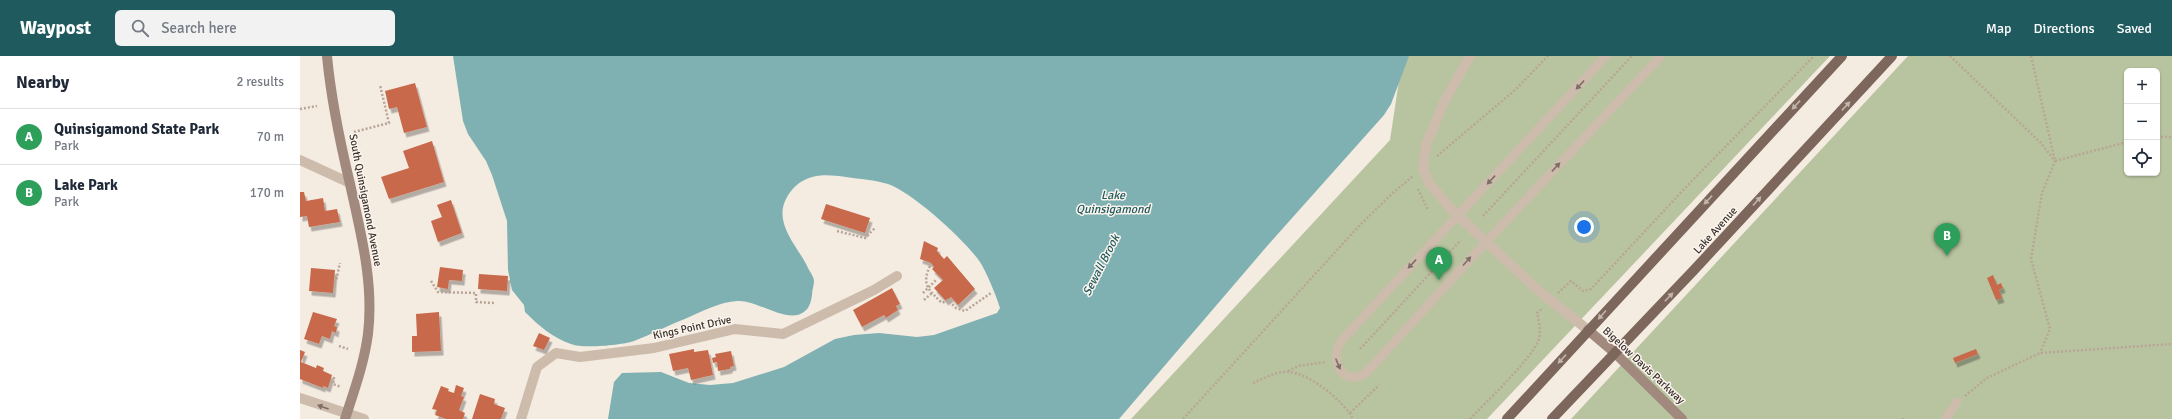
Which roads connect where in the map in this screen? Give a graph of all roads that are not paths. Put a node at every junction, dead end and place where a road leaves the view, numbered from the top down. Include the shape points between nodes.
1 (327, 56) edge
2 (1470, 56) edge
3 (1606, 56) edge
4 (1661, 56) edge
5 (1842, 56) edge
6 (1892, 56) edge
7 (300, 160) edge
8 (350, 183) junction
9 (1458, 215) junction
10 (1486, 242) junction
11 (897, 276) dead end
12 (1588, 330) junction
13 (1615, 353) junction
14 (300, 398) edge
15 (1957, 402) road end
16 (346, 417) edge
17 (364, 419) edge
18 (521, 419) edge
19 (1507, 419) edge
20 (1552, 419) edge
21 (1682, 419) edge
22 (1945, 419) edge

1 - 8 main road, South Quinsigamond Avenue via 332,95
2 - 9 street via 1435,120 1426,145 1423,168 1434,191
3 -> 9 lane
10 -> 4 lane
5 -> 12 main road
13 -> 6 main road, Lake Avenue
7 - 8 street
8 - 16 main road, South Quinsigamond Avenue via 367,265 369,317 363,364
9 - 10 street
9 -> 10 lane via 1341,341 1335,357 1342,372 1347,376 1366,373
10 - 12 street via 1550,301
11 - 18 street, Kings Point Drive via 874,290 783,334 735,329 654,348 580,356 556,353 537,368
12 - 13 main road, Bigelow Davis Parkway
12 -> 19 main road
13 - 20 main road, Lake Avenue
13 - 21 main road, Bigelow Davis Parkway
16 -> 14 street
15 - 22 lane
16 - 17 street

